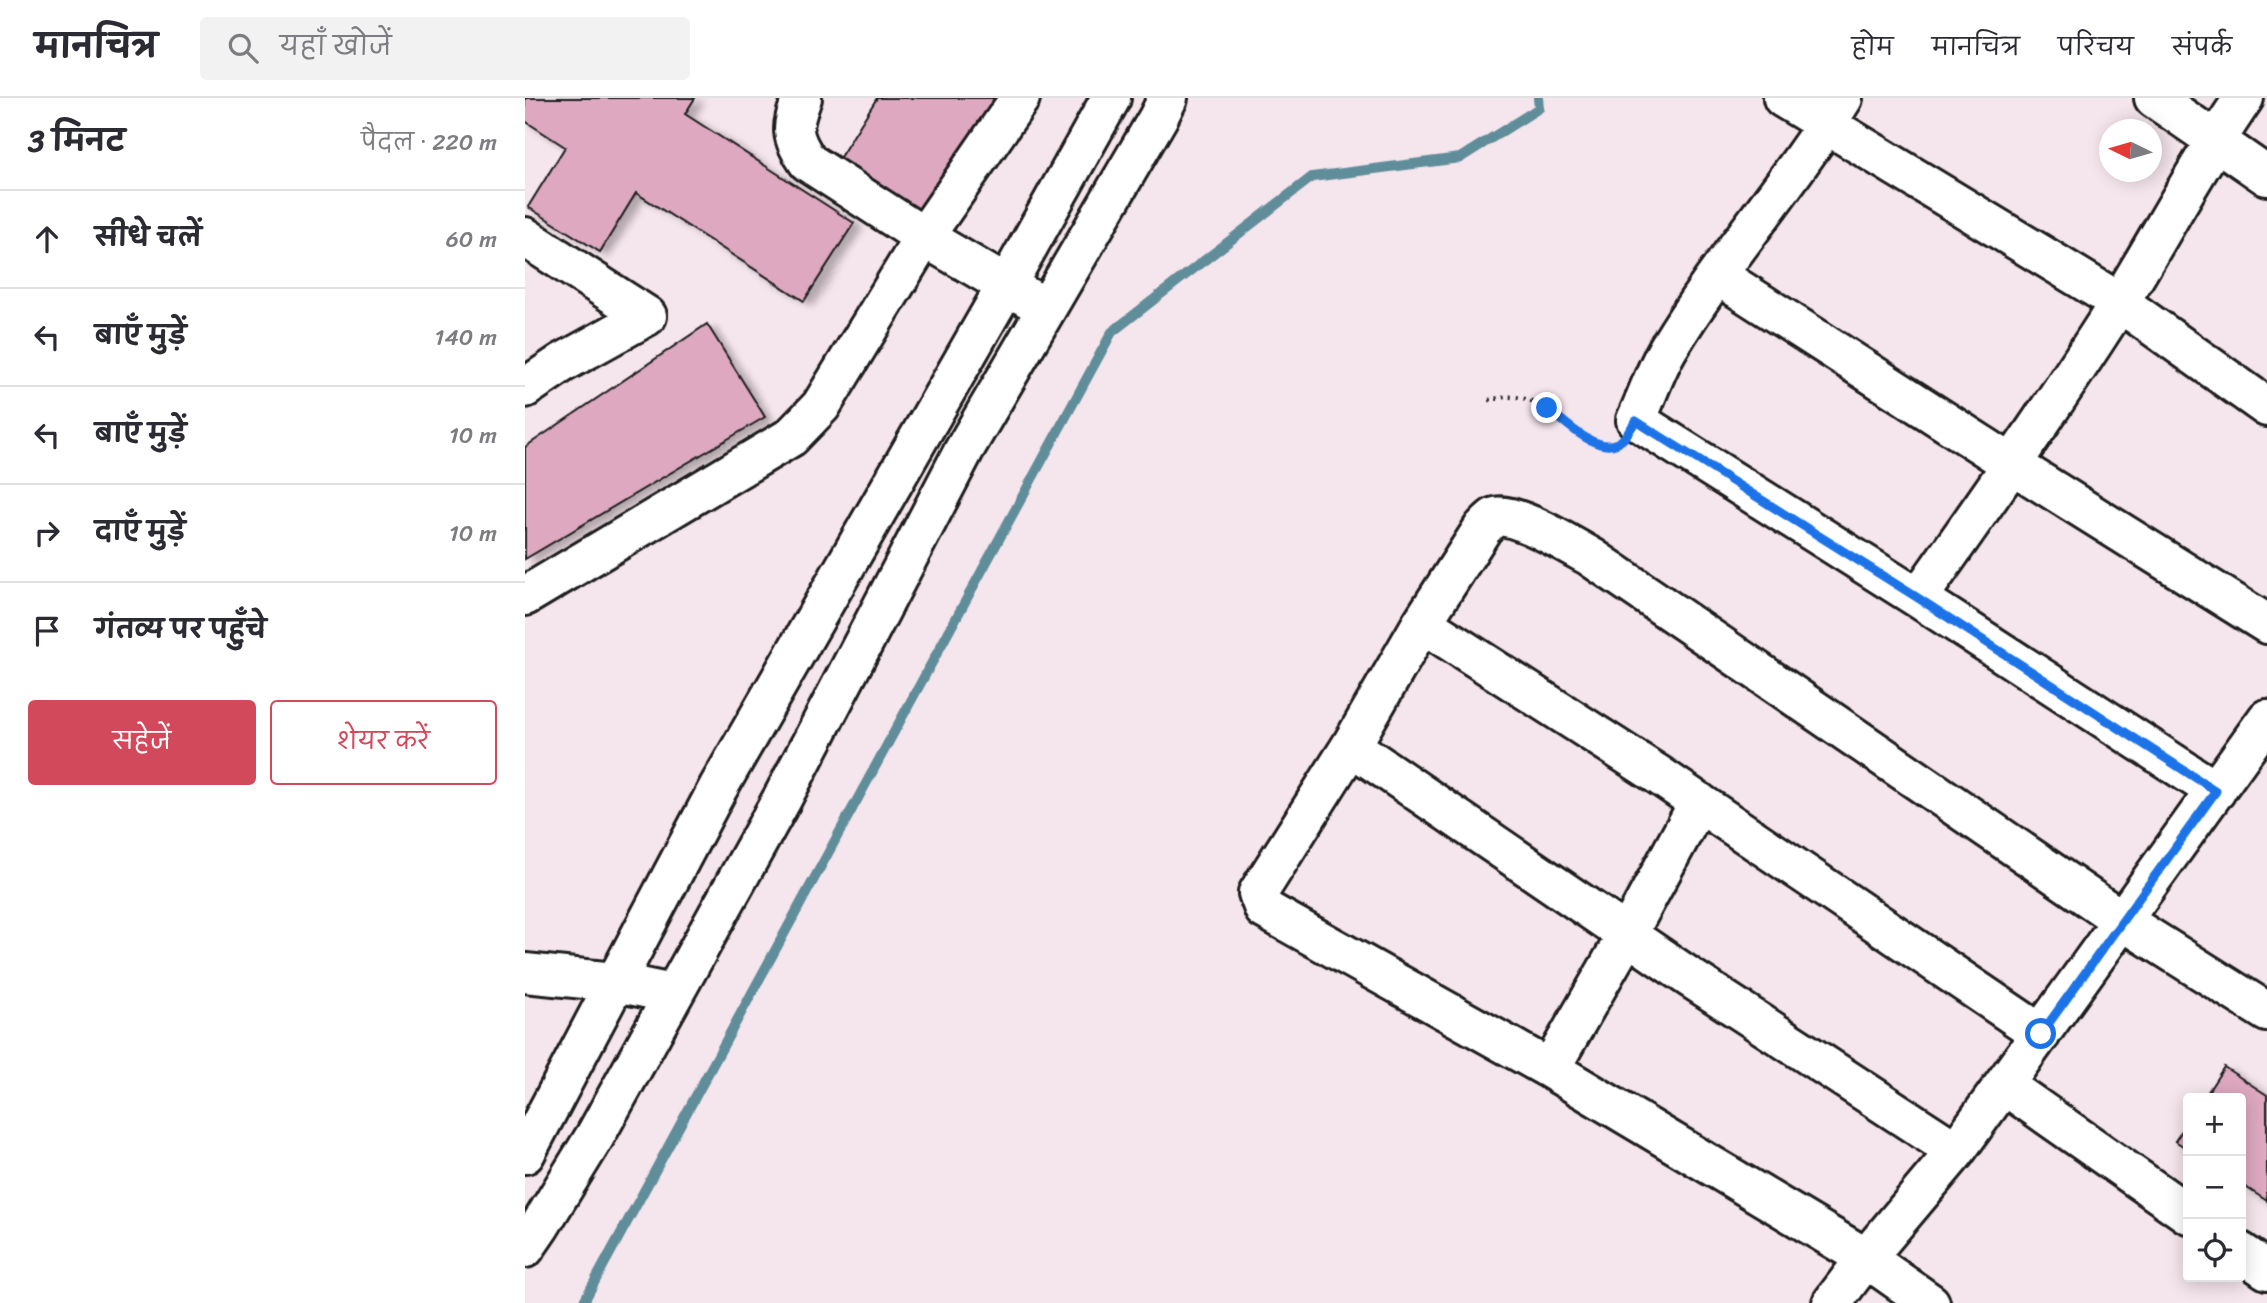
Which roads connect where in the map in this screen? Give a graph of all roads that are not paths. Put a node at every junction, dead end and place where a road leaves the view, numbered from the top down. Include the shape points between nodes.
1 (802, 98) edge
2 (1020, 98) edge
3 (1111, 98) edge
4 (1168, 98) edge
5 (1783, 98) edge
6 (2154, 98) edge
7 (2243, 98) edge
8 (1834, 112) edge
9 (2215, 138) junction
10 (2267, 176) edge
11 (525, 237) edge
12 (924, 237) junction
13 (1717, 275) junction
14 (1006, 286) junction
15 (2119, 302) junction
16 (1047, 308) junction
17 (525, 388) edge
18 (2267, 407) edge
19 (2013, 465) junction
20 (525, 596) edge
21 (1918, 598) junction
22 (1422, 623) junction
23 (2267, 624) edge
24 (2267, 719) edge
25 (1350, 746) junction
26 (2256, 758) edge
27 (2216, 791) junction
28 (1699, 802) junction
29 (2123, 921) junction
30 (1627, 935) junction
31 (525, 973) edge
32 (615, 982) junction
33 (673, 994) junction
34 (2267, 1012) edge
35 (2041, 1034) junction
36 (1550, 1069) junction
37 (2004, 1085) junction
38 (1956, 1151) junction
39 (525, 1154) edge
40 (2183, 1210) edge
41 (525, 1248) edge
42 (2246, 1255) edge
43 (1865, 1258) junction
44 (2267, 1270) edge
45 (1832, 1303) edge
46 (1930, 1303) edge

1 - 12 street via 793,124 796,145 809,162
2 - 12 street
3 - 14 street
4 - 16 street
5 - 8 street
6 - 9 street
7 - 9 street
8 - 13 street
8 - 15 street
9 - 10 street
9 - 15 street
11 - 17 street via 647,317
12 - 14 street
12 - 20 street via 821,406 791,437
13 - 19 street
13 - 21 street via 1667,349 1636,421
14 - 16 street
14 - 32 street via 717,788
15 - 18 street
15 - 19 street
16 - 33 street via 964,450 782,799
19 - 21 street
19 - 23 street
21 - 27 street
22 - 25 street
22 - 28 street
22 - 29 street via 1483,528 1494,517 1508,516 1591,557
24 - 26 street
25 - 30 street
25 - 36 street via 1258,893 1264,909
26 - 27 street
27 - 29 street
28 - 30 street
28 - 35 street
29 - 34 street
29 - 35 street
30 - 36 street
30 - 38 street
31 - 32 street
32 - 33 street
32 - 39 street
33 - 41 street via 595,1136
35 - 37 street
36 - 43 street
37 - 38 street
37 - 40 street
38 - 43 street
42 - 44 street
43 - 45 street
43 - 46 street

